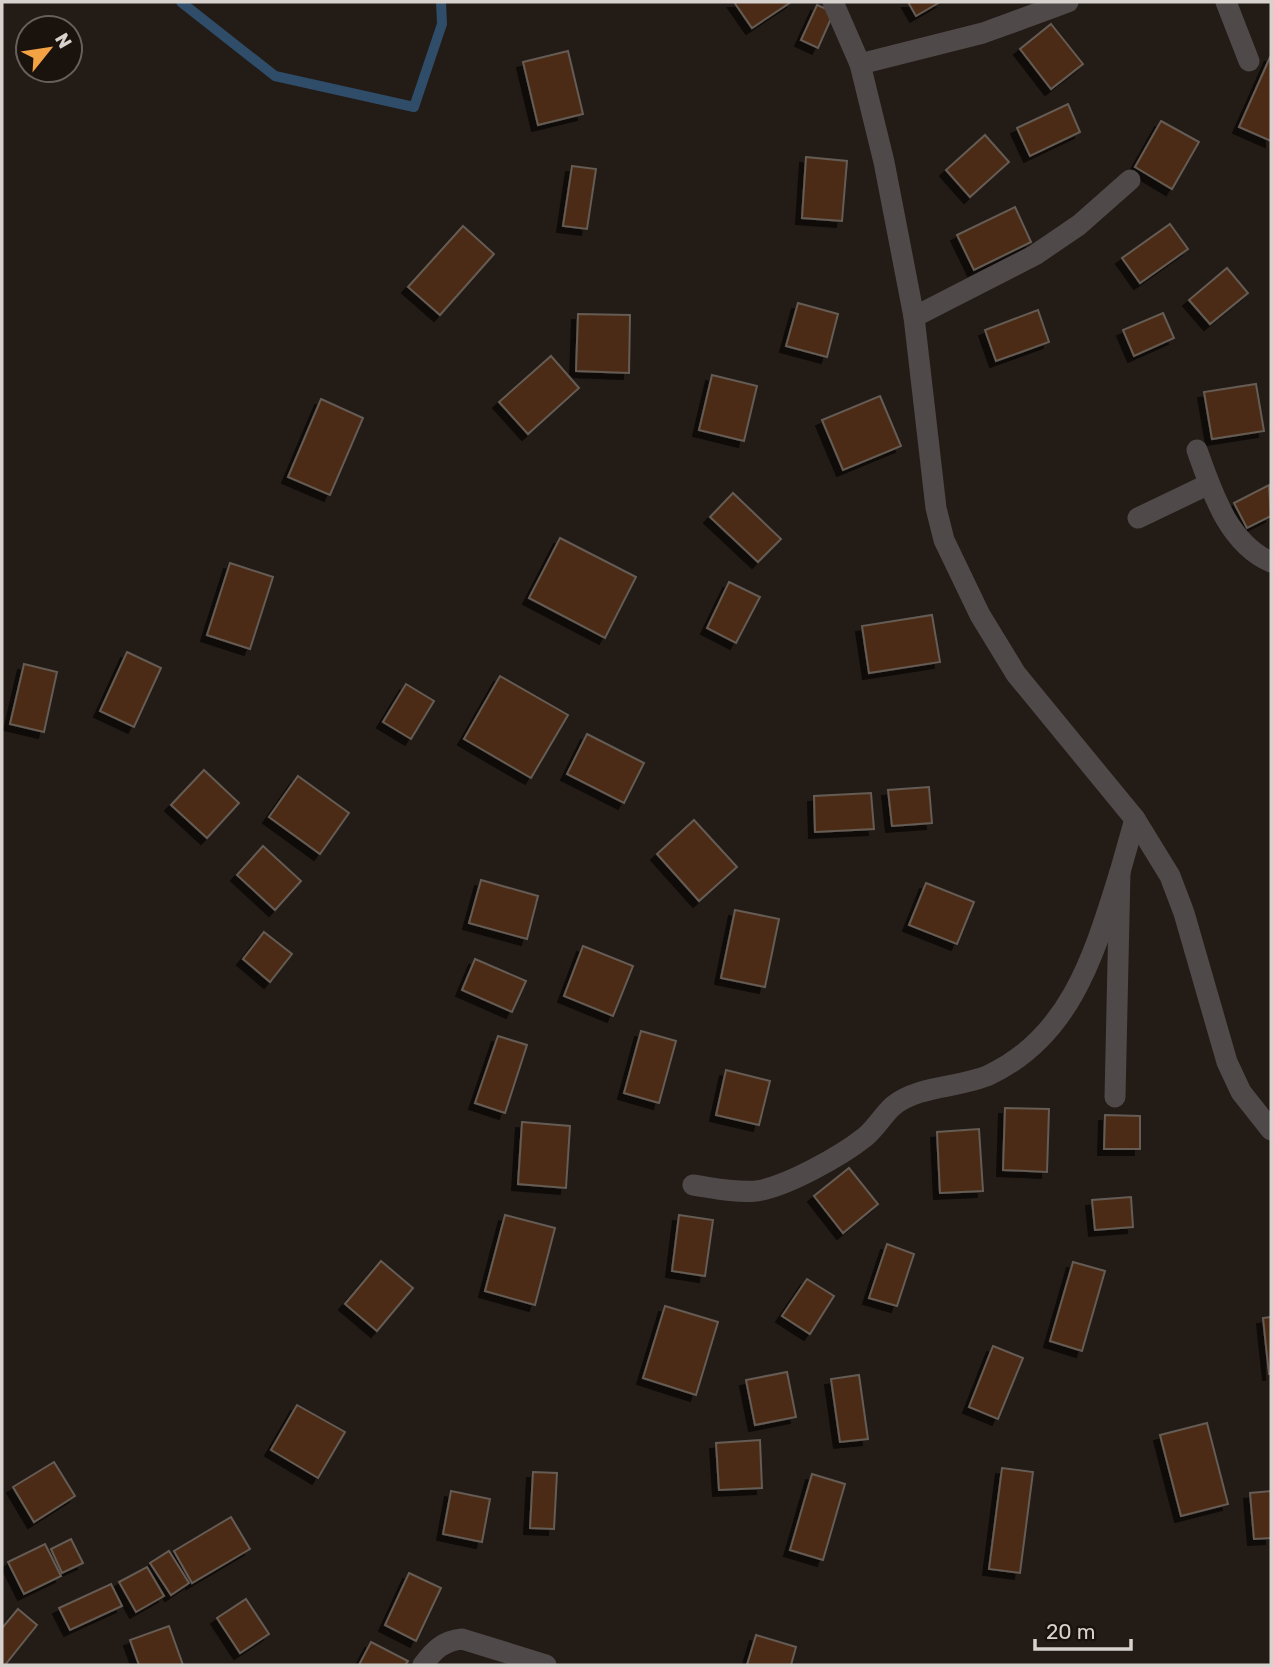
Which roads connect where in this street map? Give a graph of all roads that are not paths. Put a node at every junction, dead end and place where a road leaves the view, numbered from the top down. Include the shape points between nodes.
1 (833, 2) edge
2 (1068, 2) edge
3 (1226, 2) edge
4 (1249, 61) dead end
5 (860, 64) junction
6 (1130, 180) dead end
7 (914, 317) junction
8 (1197, 450) dead end
9 (1209, 484) junction
10 (1138, 518) dead end
11 (1271, 562) edge
12 (1135, 819) junction
13 (1120, 872) junction
14 (1115, 1097) dead end
15 (1271, 1129) edge
16 (693, 1185) dead end
17 (423, 1665) edge
18 (546, 1665) edge

1 - 5 street
2 - 5 street via 983,33
3 - 4 street
5 - 7 street
6 - 7 street via 1079,225 1035,255
7 - 12 street via 936,508 954,565 1016,674
8 - 9 street
9 - 10 street
9 - 11 street via 1238,538
12 - 13 street
12 - 15 street via 1170,876 1227,1062 1241,1092
13 - 14 street
13 - 16 street via 1093,957 1070,1002 1046,1032 1019,1054 989,1074 894,1105 866,1136 782,1183 756,1191
17 - 18 street via 435,1649 462,1639

